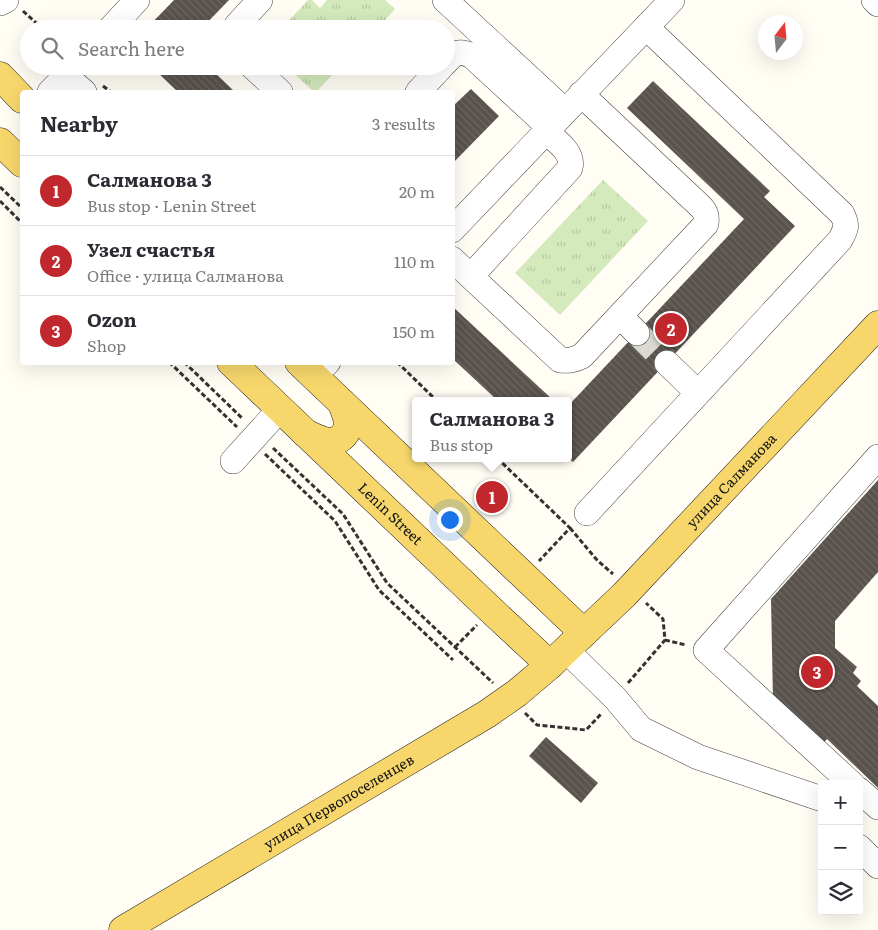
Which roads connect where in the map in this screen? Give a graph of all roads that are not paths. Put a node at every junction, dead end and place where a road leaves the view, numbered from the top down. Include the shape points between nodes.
1 (137, 0) edge
2 (260, 0) edge
3 (445, 0) edge
4 (672, 0) edge
5 (874, 0) edge
6 (878, 4) edge
7 (118, 20) edge
8 (242, 20) edge
9 (646, 27) junction
10 (455, 54) edge
11 (262, 75) edge
12 (434, 75) edge
13 (0, 76) edge
14 (64, 78) edge
15 (81, 90) edge
16 (278, 90) edge
17 (420, 90) edge
18 (20, 96) edge
19 (560, 116) junction
20 (0, 142) edge
21 (20, 161) edge
22 (455, 227) edge
23 (455, 262) edge
24 (471, 276) junction
25 (878, 325) edge
26 (667, 362) tunnel mouth
27 (234, 365) edge
28 (314, 367) edge
29 (698, 393) junction
30 (342, 403) junction
31 (280, 409) junction
32 (306, 433) junction
33 (878, 457) edge
34 (233, 460) dead end
35 (587, 512) dead end
36 (566, 649) junction
37 (848, 780) edge
38 (863, 794) edge
39 (816, 801) edge
40 (878, 807) edge
41 (863, 814) edge
42 (878, 819) edge
43 (863, 851) edge
44 (878, 866) edge
45 (123, 930) edge

1 - 7 street
2 - 8 street
3 - 19 street
4 - 9 street
5 - 6 street
9 - 19 street
9 - 29 street via 847,222 840,240
10 - 19 street via 466,52
11 - 16 street
12 - 17 street
13 - 18 main road
14 - 15 street
19 - 22 street
19 - 24 street via 566,151 572,162 570,168
19 - 24 street via 700,206 705,211 706,224 628,325 574,360 560,360
20 - 21 main road
23 - 24 street
25 - 36 main road, улица Салманова via 624,595
26 - 29 street
27 - 31 main road, Lenin Street
28 - 30 main road
29 - 35 street
30 - 32 main road via 348,420 345,435 334,441 325,441
30 - 36 main road via 517,570
31 - 32 main road, Lenin Street
31 - 34 street
32 - 36 main road, Lenin Street via 491,610
33 - 37 street via 706,650
36 - 39 street via 641,729 698,757
36 - 45 main road, улица Первопоселенцев via 487,714
38 - 40 street
41 - 42 street
43 - 44 street

